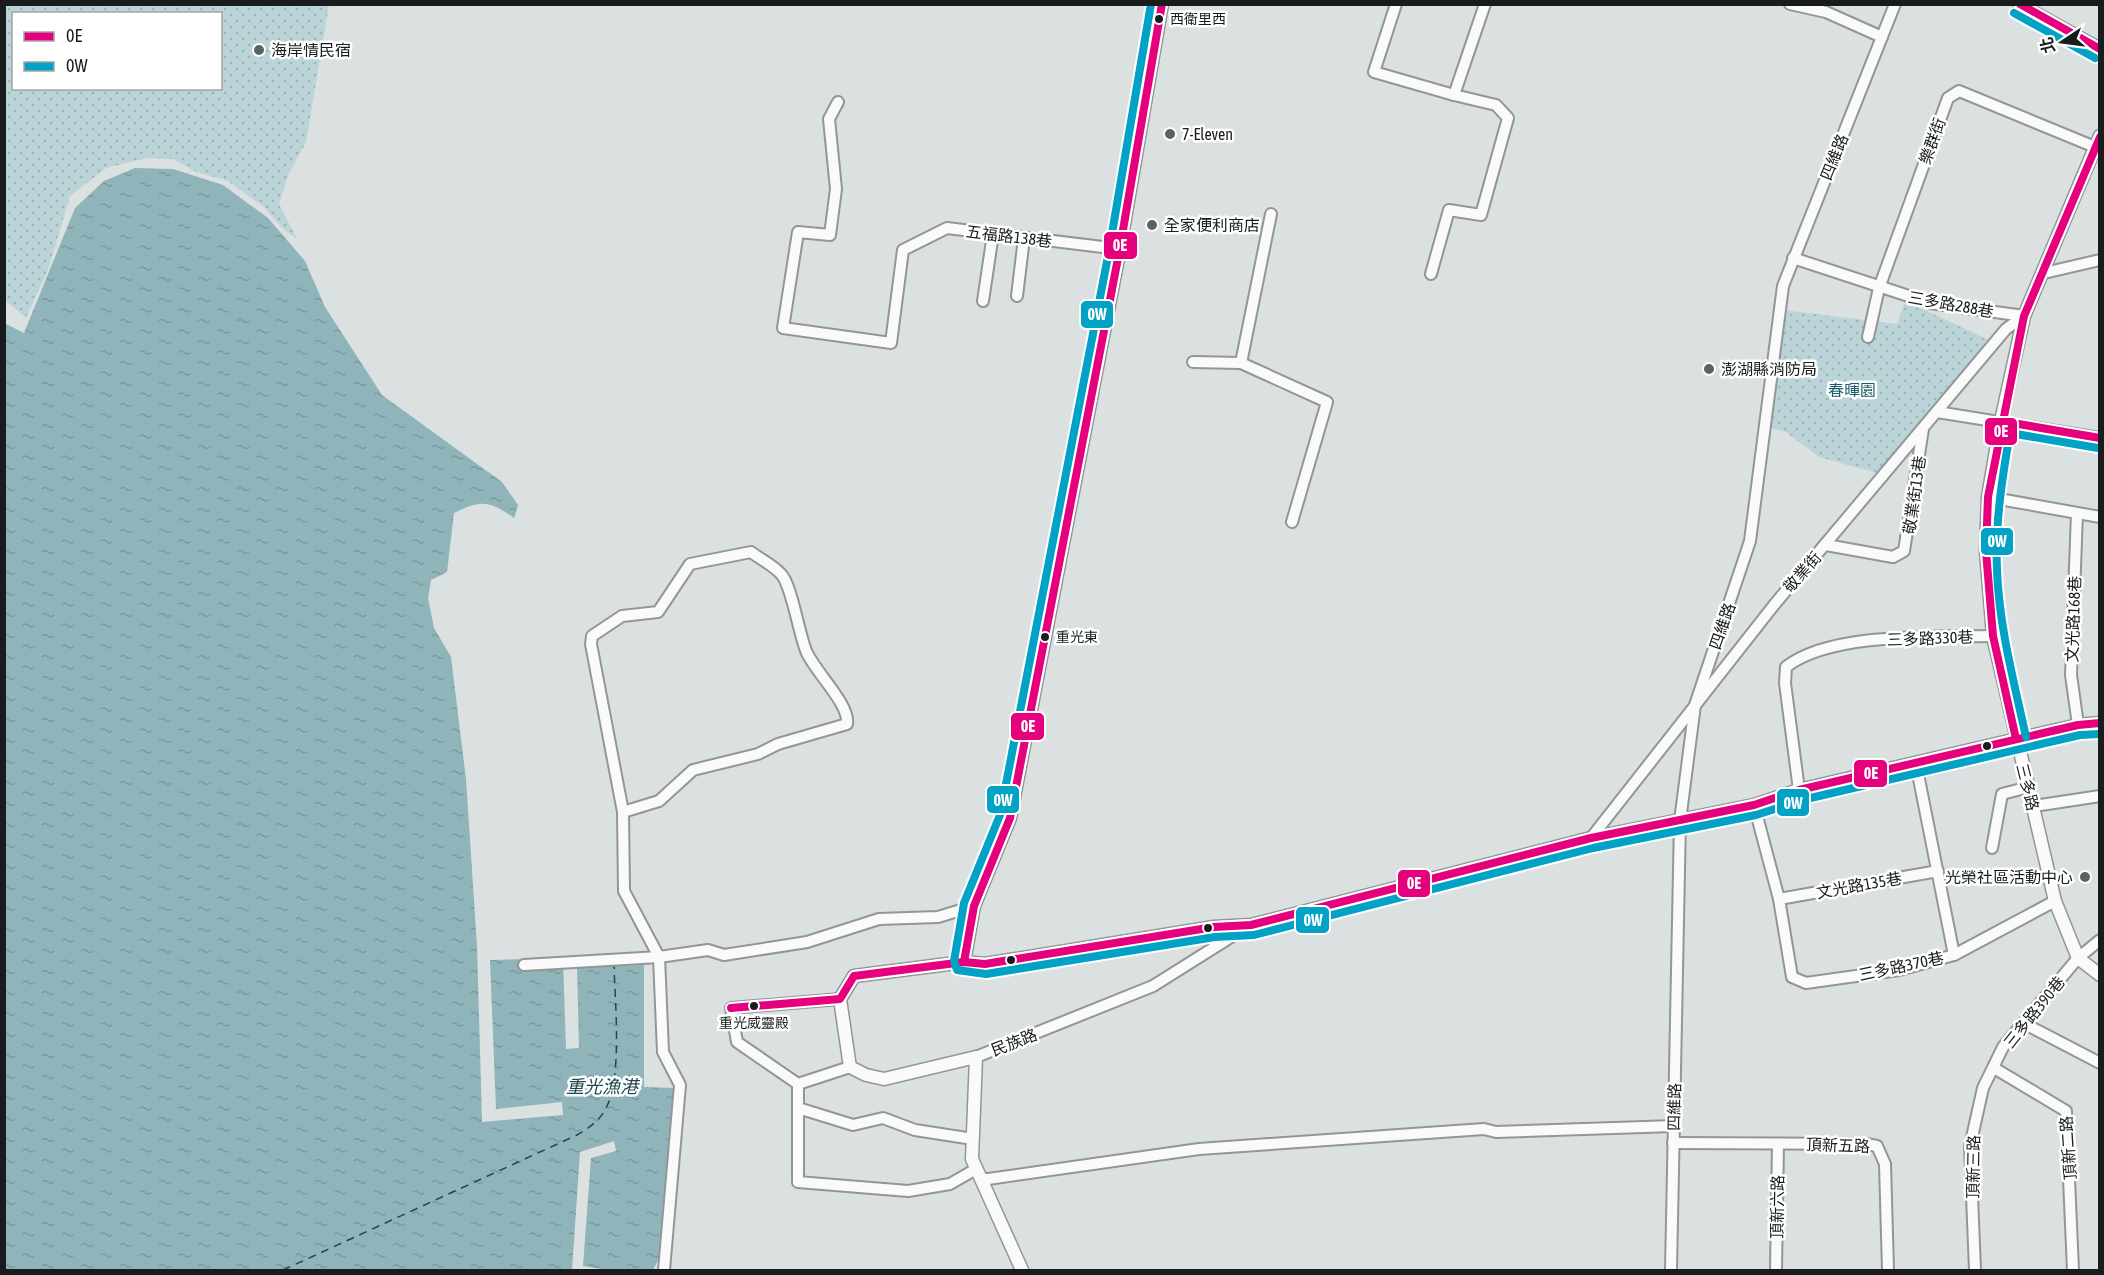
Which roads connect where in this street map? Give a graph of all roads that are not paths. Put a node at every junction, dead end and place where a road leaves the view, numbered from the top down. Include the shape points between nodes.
1 (1162, 4) edge
2 (1396, 4) edge
3 (1485, 4) edge
4 (1791, 4) edge
5 (1895, 4) edge
6 (2019, 4) edge
7 (1882, 37) junction
8 (2100, 49) edge
9 (1454, 95) junction
10 (838, 102) dead end
11 (2097, 141) edge
12 (1271, 214) dead end
13 (993, 234) junction
14 (1024, 238) junction
15 (1119, 249) junction
16 (1793, 258) junction
17 (2100, 260) edge
18 (2044, 273) junction
19 (1431, 274) dead end
20 (1879, 288) junction
21 (1017, 297) dead end
22 (983, 302) dead end
23 (2024, 316) junction
24 (1868, 337) dead end
25 (1193, 362) dead end
26 (1242, 363) junction
27 (1936, 412) junction
28 (2001, 421) junction
29 (1923, 429) junction
30 (2100, 438) edge
31 (1988, 497) junction
32 (2077, 513) junction
33 (2100, 517) edge
34 (1292, 522) dead end
35 (1826, 545) junction
36 (1994, 636) junction
37 (1695, 705) junction
38 (2100, 723) edge
39 (2078, 725) junction
40 (2016, 739) junction
41 (1917, 764) junction
42 (2029, 787) junction
43 (1799, 790) junction
44 (2100, 796) edge
45 (1754, 805) junction
46 (2034, 806) junction
47 (623, 812) junction
48 (1680, 821) junction
49 (1591, 838) junction
50 (1992, 848) dead end
51 (1938, 871) junction
52 (1779, 899) junction
53 (2055, 901) junction
54 (974, 906) junction
55 (1251, 925) junction
56 (2100, 940) edge
57 (1954, 955) junction
58 (659, 957) junction
59 (2078, 958) junction
60 (964, 962) junction
61 (524, 965) dead end
62 (2100, 975) edge
63 (840, 999) junction
64 (2023, 1023) junction
65 (976, 1057) junction
66 (2100, 1064) edge
67 (850, 1067) junction
68 (1994, 1068) junction
69 (798, 1084) junction
70 (798, 1108) junction
71 (1674, 1126) junction
72 (973, 1139) junction
73 (1674, 1143) junction
74 (1778, 1144) junction
75 (979, 1174) junction
76 (664, 1270) edge
77 (1022, 1270) edge
78 (1671, 1270) edge
79 (1776, 1270) edge
80 (1888, 1270) edge
81 (1975, 1270) edge
82 (2073, 1270) edge

1 - 15 street
2 - 9 street via 1374,72
3 - 9 street
4 - 7 street via 1826,12
5 - 7 street, 四維路
6 - 8 street
7 - 16 street, 四維路
9 - 19 street via 1496,105 1508,118 1481,215 1449,210
10 - 13 street, 五福路138巷 via 829,119 836,189 830,235 798,232 783,328 891,343 903,250 947,228
11 - 18 street, 三多路
11 - 20 street, 樂群街 via 1959,91 1948,98
12 - 26 street
13 - 14 street, 五福路138巷
13 - 22 street
14 - 15 street, 五福路138巷
14 - 21 street
15 - 54 street via 1010,818
16 - 20 street, 三多路288巷
16 - 37 street, 四維路 via 1783,286 1750,541
17 - 18 street
18 - 23 street, 三多路
20 - 23 street, 三多路288巷 via 1930,303
20 - 24 street, 樂群街
23 - 27 street, 敬業街 via 2006,329
23 - 28 street, 三多路
25 - 26 street
26 - 34 street via 1327,402
27 - 28 street
27 - 29 street, 敬業街
28 - 30 street
28 - 31 street, 三多路
29 - 35 street, 敬業街
29 - 35 street, 敬業街13巷 via 1904,551 1893,557
31 - 32 street
31 - 36 street, 三多路 via 1986,551
32 - 33 street
32 - 39 street, 文光路168巷 via 2072,675
35 - 37 street, 敬業街
36 - 40 street, 三多路
36 - 43 street, 三多路330巷 via 1868,639 1798,658 1786,668 1785,682
37 - 48 street, 四維路
37 - 49 street, 敬業街
38 - 39 street
39 - 40 street
40 - 41 street
40 - 42 street, 三多路
41 - 43 street
41 - 51 street
42 - 46 street, 三多路
42 - 50 street via 2002,794
43 - 45 street
44 - 46 street
45 - 48 street
45 - 52 street
46 - 53 street, 三多路
47 - 47 street via 592,636 622,616 658,612 690,564 751,552 783,575 807,652 844,705 848,724 693,770 659,801
47 - 58 street via 624,891
48 - 49 street
48 - 71 street, 四維路
49 - 55 street
51 - 52 street, 文光路135巷
51 - 57 street
52 - 57 street, 三多路370巷 via 1792,976 1806,983 1899,970
53 - 57 street, 三多路370巷
53 - 59 street, 三多路
54 - 58 street via 938,917 879,919 807,942 724,955 708,950
54 - 60 street
55 - 60 street via 1214,927 985,964
55 - 65 street, 民族路 via 1153,986
56 - 59 street, 三多路390巷
58 - 61 street
58 - 76 street via 663,1052 680,1085
59 - 62 street
59 - 64 street, 三多路390巷
60 - 63 street via 854,976
63 - 67 street
63 - 69 street via 731,1008 737,1042
64 - 66 street
64 - 68 street, 三多路390巷 via 2003,1047
65 - 67 street via 885,1079
65 - 72 street, 民族路
67 - 69 street
68 - 81 street, 頂新三路 via 1983,1088 1970,1146
68 - 82 street, 頂新二路 via 2066,1111
69 - 70 street
70 - 72 street via 852,1125 883,1118 915,1130
70 - 75 street via 798,1182 908,1191
71 - 73 street, 四維路
71 - 75 street via 1496,1132 1484,1129 1199,1149
72 - 75 street, 民族路 via 972,1159
73 - 74 street, 頂新五路
73 - 78 street, 四維路
74 - 79 street, 頂新六路
74 - 80 street, 頂新五路 via 1877,1146 1885,1164
75 - 77 street, 民族路

